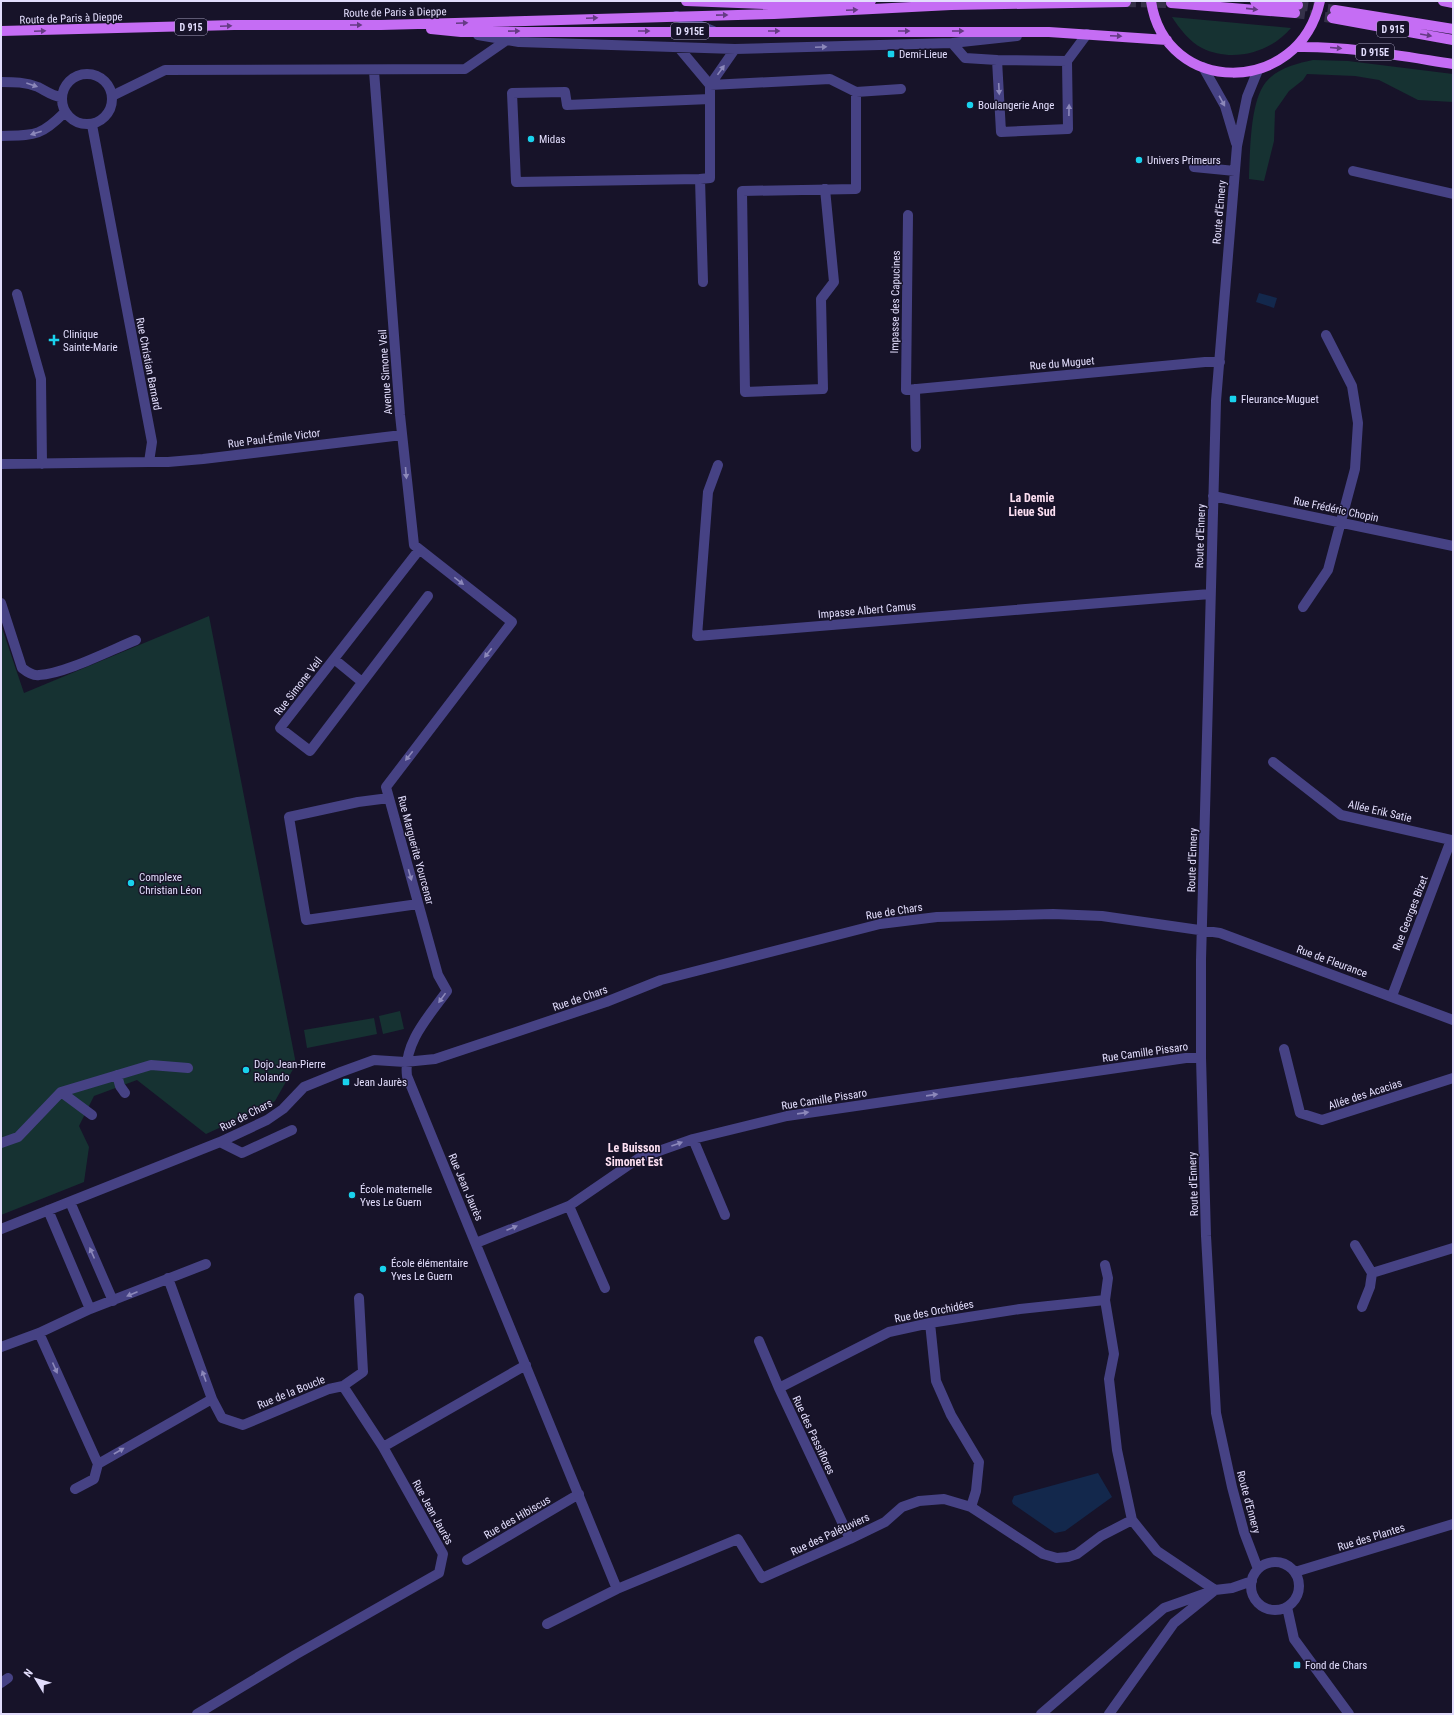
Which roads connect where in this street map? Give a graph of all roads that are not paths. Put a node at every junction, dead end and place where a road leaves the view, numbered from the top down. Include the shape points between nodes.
1 (686, 1) edge
2 (871, 1) edge
3 (1151, 1) edge
4 (1255, 1) edge
5 (1320, 1) edge
6 (1443, 1) edge
7 (1126, 2) dead end
8 (1171, 3) dead end
9 (1453, 4) edge
10 (675, 16) junction
11 (381, 25) junction
12 (1453, 29) edge
13 (713, 31) junction
14 (1, 32) edge
15 (461, 32) junction
16 (1049, 32) junction
17 (1087, 34) junction
18 (507, 40) junction
19 (1167, 40) junction
20 (1453, 40) edge
21 (952, 43) junction
22 (679, 48) junction
23 (1297, 48) junction
24 (736, 49) junction
25 (997, 60) junction
26 (1067, 62) junction
27 (1453, 64) edge
28 (1203, 67) junction
29 (1258, 70) junction
30 (374, 71) junction
31 (1, 82) edge
32 (710, 85) junction
33 (901, 89) dead end
34 (856, 92) junction
35 (112, 96) junction
36 (61, 97) junction
37 (710, 99) junction
38 (64, 113) junction
39 (92, 125) junction
40 (1, 136) edge
41 (1237, 146) junction
42 (1194, 167) dead end
43 (1235, 171) junction
44 (1353, 171) dead end
45 (700, 178) junction
46 (825, 189) junction
47 (1453, 194) edge
48 (908, 215) dead end
49 (703, 282) dead end
50 (17, 294) dead end
51 (1326, 335) dead end
52 (1220, 362) junction
53 (910, 389) junction
54 (402, 435) junction
55 (916, 447) dead end
56 (149, 462) junction
57 (1, 464) edge
58 (42, 464) junction
59 (718, 465) dead end
60 (1213, 496) junction
61 (1342, 522) junction
62 (1453, 546) edge
63 (419, 550) junction
64 (1210, 594) junction
65 (428, 596) dead end
66 (1, 603) edge
67 (1303, 607) dead end
68 (512, 622) joint
69 (136, 640) dead end
70 (334, 659) junction
71 (362, 682) junction
72 (1273, 762) dead end
73 (389, 798) junction
74 (1452, 840) edge
75 (418, 904) junction
76 (1202, 930) junction
77 (1392, 996) junction
78 (1453, 1020) edge
79 (1284, 1049) dead end
80 (1201, 1058) junction
81 (405, 1062) junction
82 (188, 1068) dead end
83 (117, 1075) junction
84 (1453, 1078) edge
85 (61, 1092) junction
86 (125, 1093) dead end
87 (92, 1115) dead end
88 (292, 1130) dead end
89 (693, 1138) junction
90 (220, 1142) junction
91 (1, 1143) edge
92 (70, 1202) junction
93 (569, 1206) junction
94 (48, 1210) junction
95 (725, 1215) dead end
96 (1, 1229) edge
97 (476, 1243) junction
98 (1355, 1245) dead end
99 (1453, 1248) edge
100 (206, 1264) dead end
101 (1105, 1265) dead end
102 (1372, 1273) junction
103 (168, 1278) junction
104 (605, 1288) dead end
105 (359, 1298) dead end
106 (1105, 1300) junction
107 (113, 1301) junction
108 (1362, 1307) dead end
109 (90, 1309) junction
110 (930, 1323) junction
111 (39, 1332) junction
112 (759, 1341) dead end
113 (1, 1347) edge
114 (526, 1365) junction
115 (343, 1386) junction
116 (779, 1388) junction
117 (212, 1398) junction
118 (383, 1447) junction
119 (98, 1464) junction
120 (75, 1489) dead end
121 (579, 1494) junction
122 (971, 1507) junction
123 (1132, 1520) junction
124 (1453, 1524) edge
125 (850, 1539) junction
126 (467, 1560) dead end
127 (1258, 1569) junction
128 (1295, 1572) junction
129 (1252, 1581) junction
130 (617, 1589) junction
131 (1215, 1590) junction
132 (1287, 1607) junction
133 (547, 1624) dead end
134 (197, 1714) edge
135 (1040, 1714) edge
136 (1109, 1714) edge
137 (1349, 1714) edge

1 - 2 main road via 791,4
3 - 19 main road via 1157,23
8 -> 4 main road via 1297,9
5 - 23 main road via 1310,30
6 - 9 main road
10 -> 7 main road, Route de Paris à Dieppe / D 915 via 951,5
11 -> 10 main road, Route de Paris à Dieppe / D 915
10 - 13 street
14 -> 11 main road, Route de Paris à Dieppe / D 915 via 234,25
11 - 15 main road, D 915E
12 -> 20 main road, D 915 via 1333,14
15 -> 13 main road, D 915E
13 -> 16 main road, D 915E
15 - 18 street
16 - 17 main road, D 915E
16 - 21 street
17 -> 19 main road, D 915E
17 - 26 street
18 - 22 street
18 - 30 street via 465,69
19 - 28 main road via 1180,53
24 -> 21 street
21 - 25 street via 964,58
22 - 24 street
22 - 32 street
23 -> 27 main road, D 915E via 1362,50
23 - 29 main road via 1283,59
32 -> 24 street
25 - 26 street
25 -> 26 street via 1001,132 1068,129
28 - 29 main road via 1225,73
28 -> 41 street, Route d'Ennery via 1225,106
29 - 41 street, Route d'Ennery via 1247,97
30 - 35 street via 165,70
30 - 54 street, Avenue Simone Veil
31 -> 36 street via 29,84 52,96
32 - 34 street via 830,79
32 - 37 street
33 - 34 street
34 - 46 street via 856,189
35 - 36 street via 110,86 97,75 81,74 67,82
35 - 39 street via 113,102 106,117
36 - 38 street
37 - 45 street via 710,178
37 - 45 street via 566,105 566,92 512,93 516,182
38 - 39 street via 76,123
38 -> 40 street via 49,128 34,135
39 - 56 street, Rue Christian Barnard via 152,442
41 - 43 street, Route d'Ennery
42 - 43 street
43 - 52 street, Route d'Ennery
44 - 47 street
45 - 49 street
46 - 46 street via 742,191 745,392 823,389 821,299 834,282
48 - 53 street, Impasse des Capucines
50 - 58 street via 41,379
51 - 61 street via 1352,386 1358,423 1355,469
52 - 53 street, Rue du Muguet
52 - 60 street, Route d'Ennery
53 - 55 street, Impasse des Capucines
54 - 56 street, Rue Paul-Émile Victor via 203,459
54 -> 63 street, Avenue Simone Veil via 412,539
56 - 58 street
57 - 58 street
59 - 64 street, Impasse Albert Camus via 708,492 697,636
60 - 61 street, Rue Frédéric Chopin
60 - 64 street, Route d'Ennery
61 - 62 street, Rue Frédéric Chopin
61 - 67 street via 1328,570
63 -> 68 street, Avenue Simone Veil
63 - 70 street, Rue Simone Veil
64 - 76 street, Route d'Ennery
65 - 71 street, Rue Simone Veil
66 - 69 street via 22,668 29,673 38,675 57,672
68 -> 73 street, Rue Marguerite Yourcenar via 390,780 386,786
70 - 71 street
70 - 71 street, Rue Simone Veil via 280,728 310,752
72 - 74 street, Allée Erik Satie via 1341,815
73 -> 75 street, Rue Marguerite Yourcenar
73 - 75 street via 290,817 306,920
74 - 77 street, Rue Georges Bizet
75 -> 81 street, Rue Marguerite Yourcenar via 438,975 447,991 412,1042
76 - 77 street, Rue de Fleurance via 1220,933
76 - 80 street, Route d'Ennery
76 - 81 street, Rue de Chars via 1102,916 1053,914 937,918 880,924 661,980 606,1002 435,1059
77 - 78 street, Rue de Fleurance
79 - 84 street, Allée des Acacias via 1300,1113 1322,1120
89 -> 80 street, Rue Camille Pissaro via 787,1116 1186,1058
80 - 127 street, Route d'Ennery via 1206,1236 1216,1412 1234,1495
81 - 90 street, Rue de Chars via 374,1060 304,1087 283,1109 267,1120
81 - 97 street, Rue Jean Jaurès via 410,1087
82 - 83 street via 151,1065
83 - 85 street
83 - 86 street
85 - 87 street
85 - 91 street via 18,1137
88 - 90 street via 242,1153
93 -> 89 street, Rue Camille Pissaro via 639,1158
89 - 95 street
90 - 92 street, Rue de Chars
92 - 94 street, Rue de Chars
107 -> 92 street
97 -> 93 street, Rue Camille Pissaro
93 - 104 street
94 - 96 street, Rue de Chars
94 - 109 street
97 - 114 street, Rue Jean Jaurès
98 - 102 street
99 - 102 street
100 - 103 street
101 - 106 street via 1108,1278
102 - 108 street via 1370,1287
103 -> 107 street
117 -> 103 street, Rue de la Boucle
105 - 115 street via 363,1372
106 - 110 street, Rue des Orchidées via 1020,1309
106 - 123 street via 1114,1354 1109,1379 1117,1450
107 - 109 street
109 - 111 street
110 - 116 street, Rue des Orchidées via 889,1332
110 - 122 street via 936,1381 951,1415 979,1462 976,1491
111 - 113 street
111 -> 119 street
112 - 116 street, Rue des Passiflores
114 - 118 street
114 - 121 street, Rue Jean Jaurès
115 - 117 street, Rue de la Boucle via 243,1425 222,1418
115 - 118 street, Rue de la Boucle
116 - 125 street, Rue des Passiflores
119 -> 117 street
118 - 134 street, Rue Jean Jaurès via 444,1554 439,1574
119 - 120 street via 94,1479
121 - 126 street, Rue des Hibiscus
121 - 130 street, Rue Jean Jaurès
122 - 123 street, Rue des Palétuviers via 1043,1554 1057,1558 1076,1554 1100,1536
122 - 125 street, Rue des Palétuviers via 944,1499 919,1501 902,1507 885,1522
123 - 131 street via 1157,1551
124 - 128 street, Rue des Plantes
125 - 130 street, Rue des Palétuviers via 762,1578 738,1540
127 - 128 street via 1267,1563 1280,1562
127 - 129 street
128 - 132 street via 1299,1592
129 - 131 street via 1232,1588
129 - 132 street via 1253,1596 1262,1606 1274,1610
130 - 133 street, Rue des Palétuviers
131 - 135 street via 1164,1608
131 - 136 street via 1174,1623
132 - 137 street via 1294,1639

